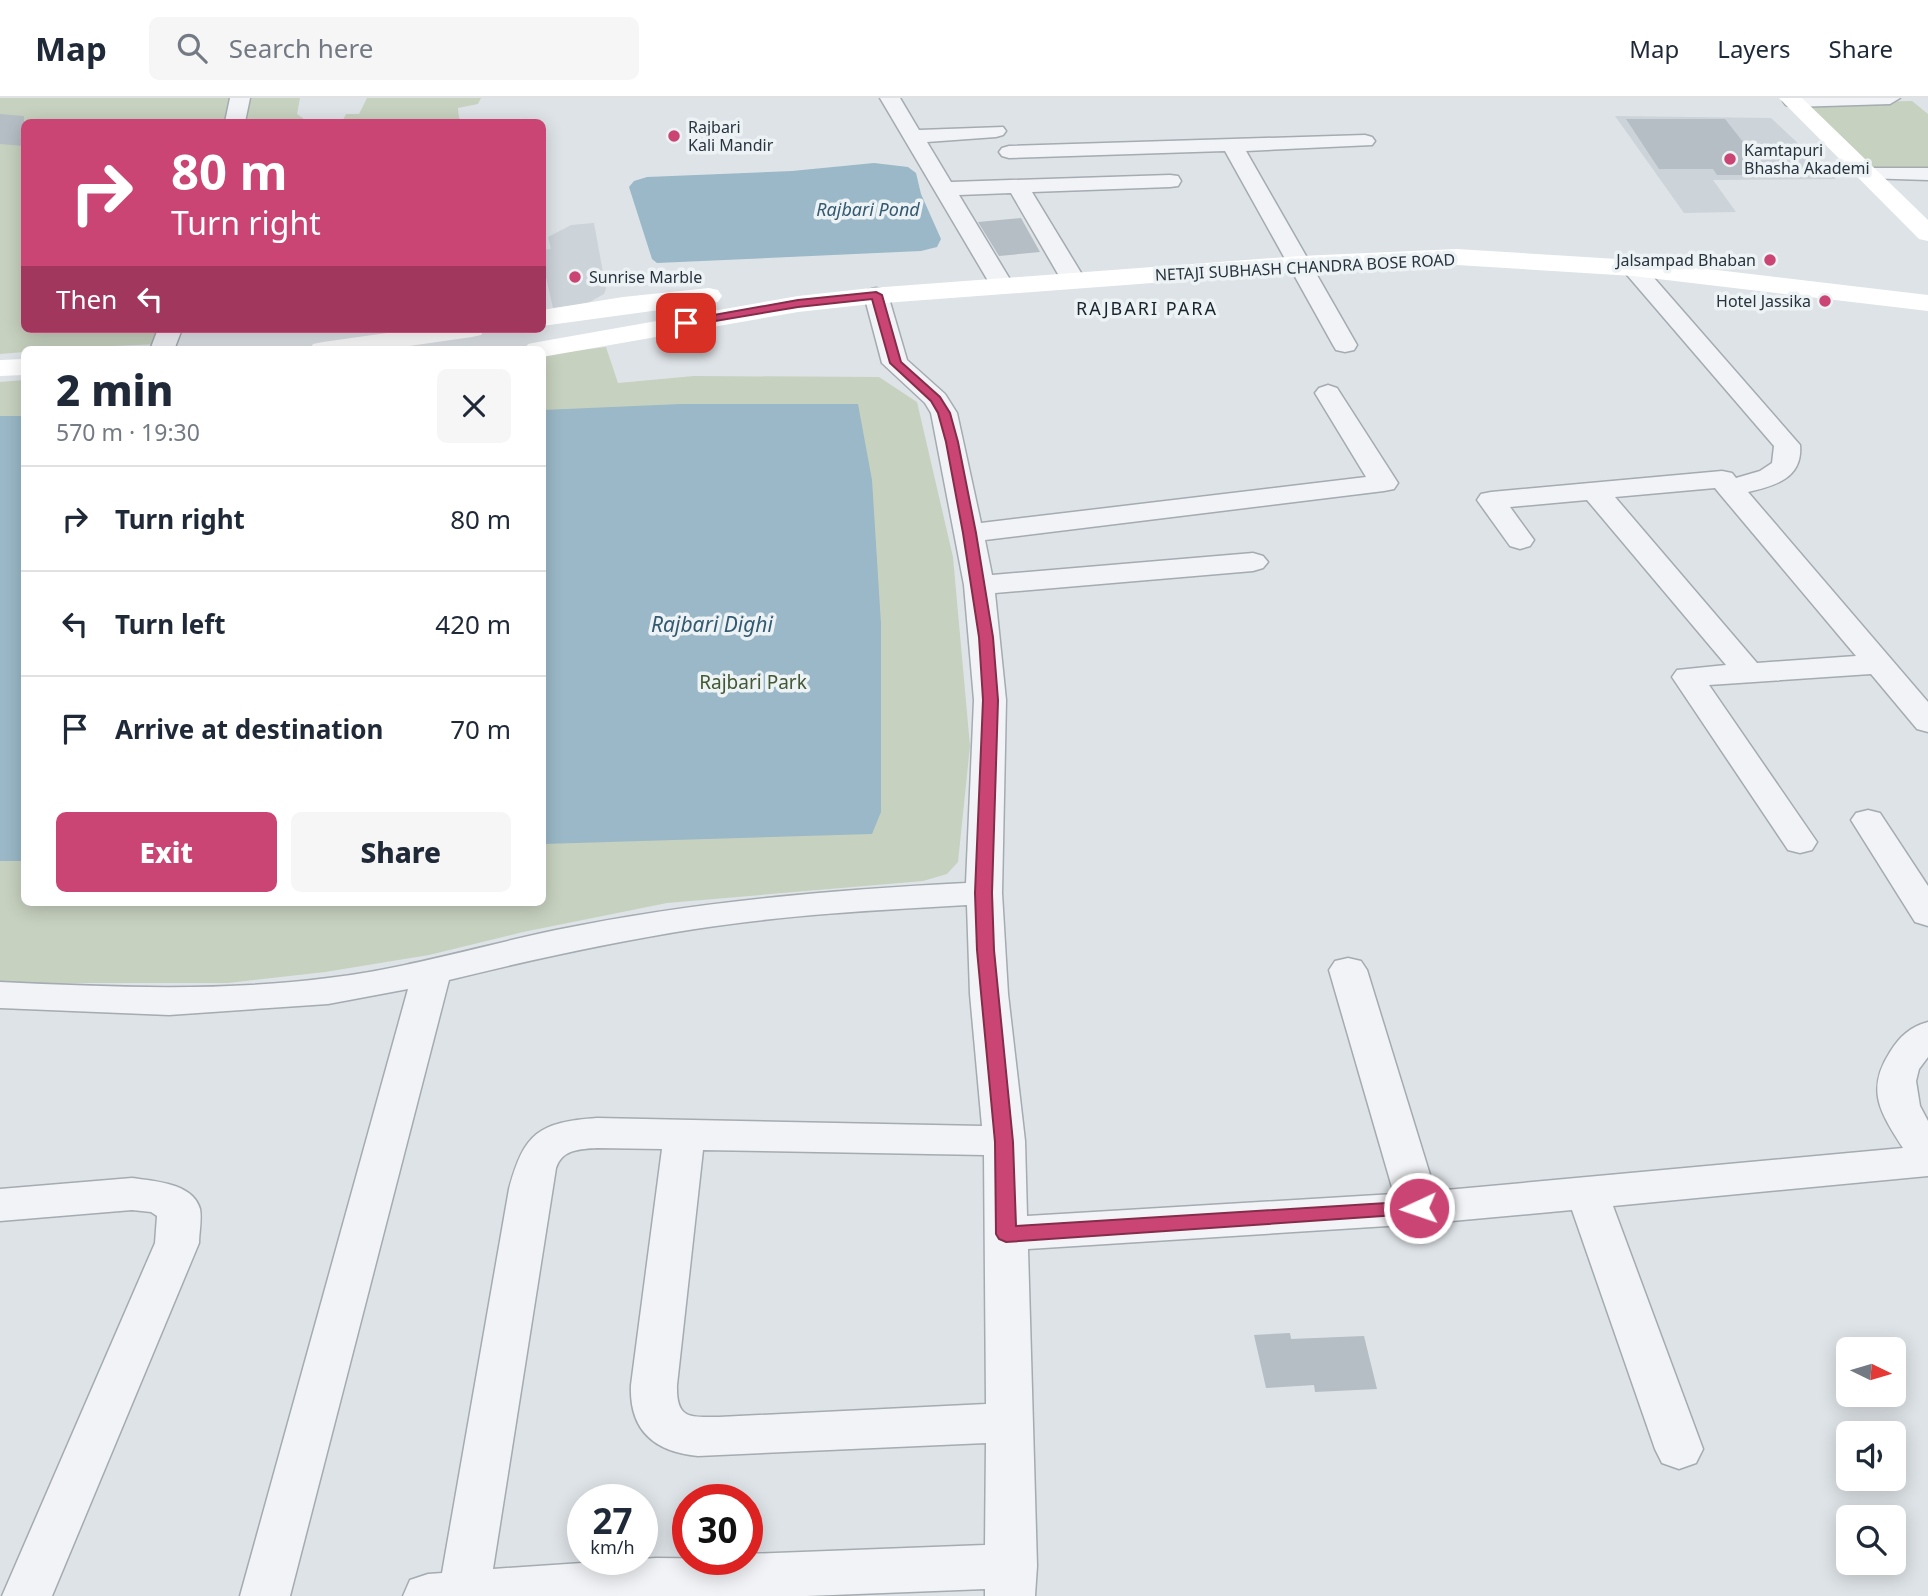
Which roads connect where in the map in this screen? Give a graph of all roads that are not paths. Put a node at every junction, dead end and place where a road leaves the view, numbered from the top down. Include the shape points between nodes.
1 (240, 98) edge
2 (890, 98) edge
3 (1890, 98) edge
4 (1792, 100) edge
5 (236, 119) edge
6 (996, 131) dead end
7 (912, 137) junction
8 (1806, 138) dead end
9 (1833, 139) junction
10 (1365, 141) dead end
11 (1232, 145) junction
12 (1009, 152) dead end
13 (1870, 174) junction
14 (1928, 174) edge
15 (1170, 181) dead end
16 (1018, 186) junction
17 (943, 189) junction
18 (1928, 234) edge
19 (1300, 264) junction
20 (1633, 268) junction
21 (1074, 281) junction
22 (1002, 286) junction
23 (932, 290) junction
24 (876, 295) junction
25 (1928, 303) edge
26 (546, 317) edge
27 (444, 333) edge
28 (1345, 345) dead end
29 (351, 346) edge
30 (546, 349) edge
31 (21, 367) edge
32 (0, 368) edge
33 (21, 377) edge
34 (0, 378) edge
35 (1328, 393) dead end
36 (1729, 487) junction
37 (1595, 491) junction
38 (970, 533) junction
39 (1520, 540) dead end
40 (1253, 562) dead end
41 (979, 585) junction
42 (1880, 664) junction
43 (1749, 673) junction
44 (1928, 722) edge
45 (1868, 820) dead end
46 (1800, 842) dead end
47 (984, 893) junction
48 (1928, 914) edge
49 (1348, 970) dead end
50 (432, 972) junction
51 (0, 995) edge
52 (1928, 1035) edge
53 (684, 1135) junction
54 (1004, 1142) junction
55 (1928, 1155) edge
56 (1928, 1161) edge
57 (1587, 1193) junction
58 (0, 1205) edge
59 (1419, 1208) junction
60 (1006, 1234) junction
61 (1010, 1422) junction
62 (1679, 1449) dead end
63 (1011, 1581) edge
64 (446, 1594) edge
65 (27, 1596) edge
66 (265, 1596) edge

1 - 5 street
2 - 7 street
3 - 4 street
4 - 9 street
6 - 7 street
7 - 17 street
8 - 9 street
9 - 13 street
10 - 11 street
11 - 12 street
11 - 19 street
13 - 14 street
13 - 18 street
15 - 16 street
16 - 17 street
16 - 21 street
17 - 22 street
19 - 20 street, NETAJI SUBHASH CHANDRA BOSE ROAD via 1457,257
19 - 21 street, NETAJI SUBHASH CHANDRA BOSE ROAD
19 - 28 street
20 - 25 street, NETAJI SUBHASH CHANDRA BOSE ROAD
20 - 36 street via 1787,445 1788,459 1780,472 1762,482
21 - 22 street, NETAJI SUBHASH CHANDRA BOSE ROAD
22 - 23 street, NETAJI SUBHASH CHANDRA BOSE ROAD
23 - 24 street, NETAJI SUBHASH CHANDRA BOSE ROAD
23 - 26 street, NETAJI SUBHASH CHANDRA BOSE ROAD via 750,292
24 - 30 street, NETAJI SUBHASH CHANDRA BOSE ROAD via 798,304
24 - 38 street via 895,363 936,399 944,413
27 - 29 street
31 - 32 street
33 - 34 street
35 - 38 street via 1384,483
36 - 37 street via 1721,479
36 - 42 street
37 - 39 street via 1491,500
37 - 43 street
38 - 41 street
40 - 41 street
41 - 47 street via 990,700
42 - 43 street
42 - 44 street
43 - 46 street via 1688,677
45 - 48 street
47 - 50 street via 823,902 696,917 556,942
47 - 54 street
49 - 59 street
50 - 51 street via 328,991 169,1002
50 - 66 street
52 - 55 street via 1899,1066 1894,1093
53 - 54 street
53 - 61 street via 653,1385 653,1407 664,1425 676,1433 699,1436
53 - 64 street via 575,1135 540,1154
54 - 60 street
56 - 57 street
57 - 59 street
57 - 62 street
58 - 65 street via 132,1194 162,1198 179,1210 177,1243
59 - 60 street
60 - 61 street
61 - 63 street
63 - 64 street via 656,1580

